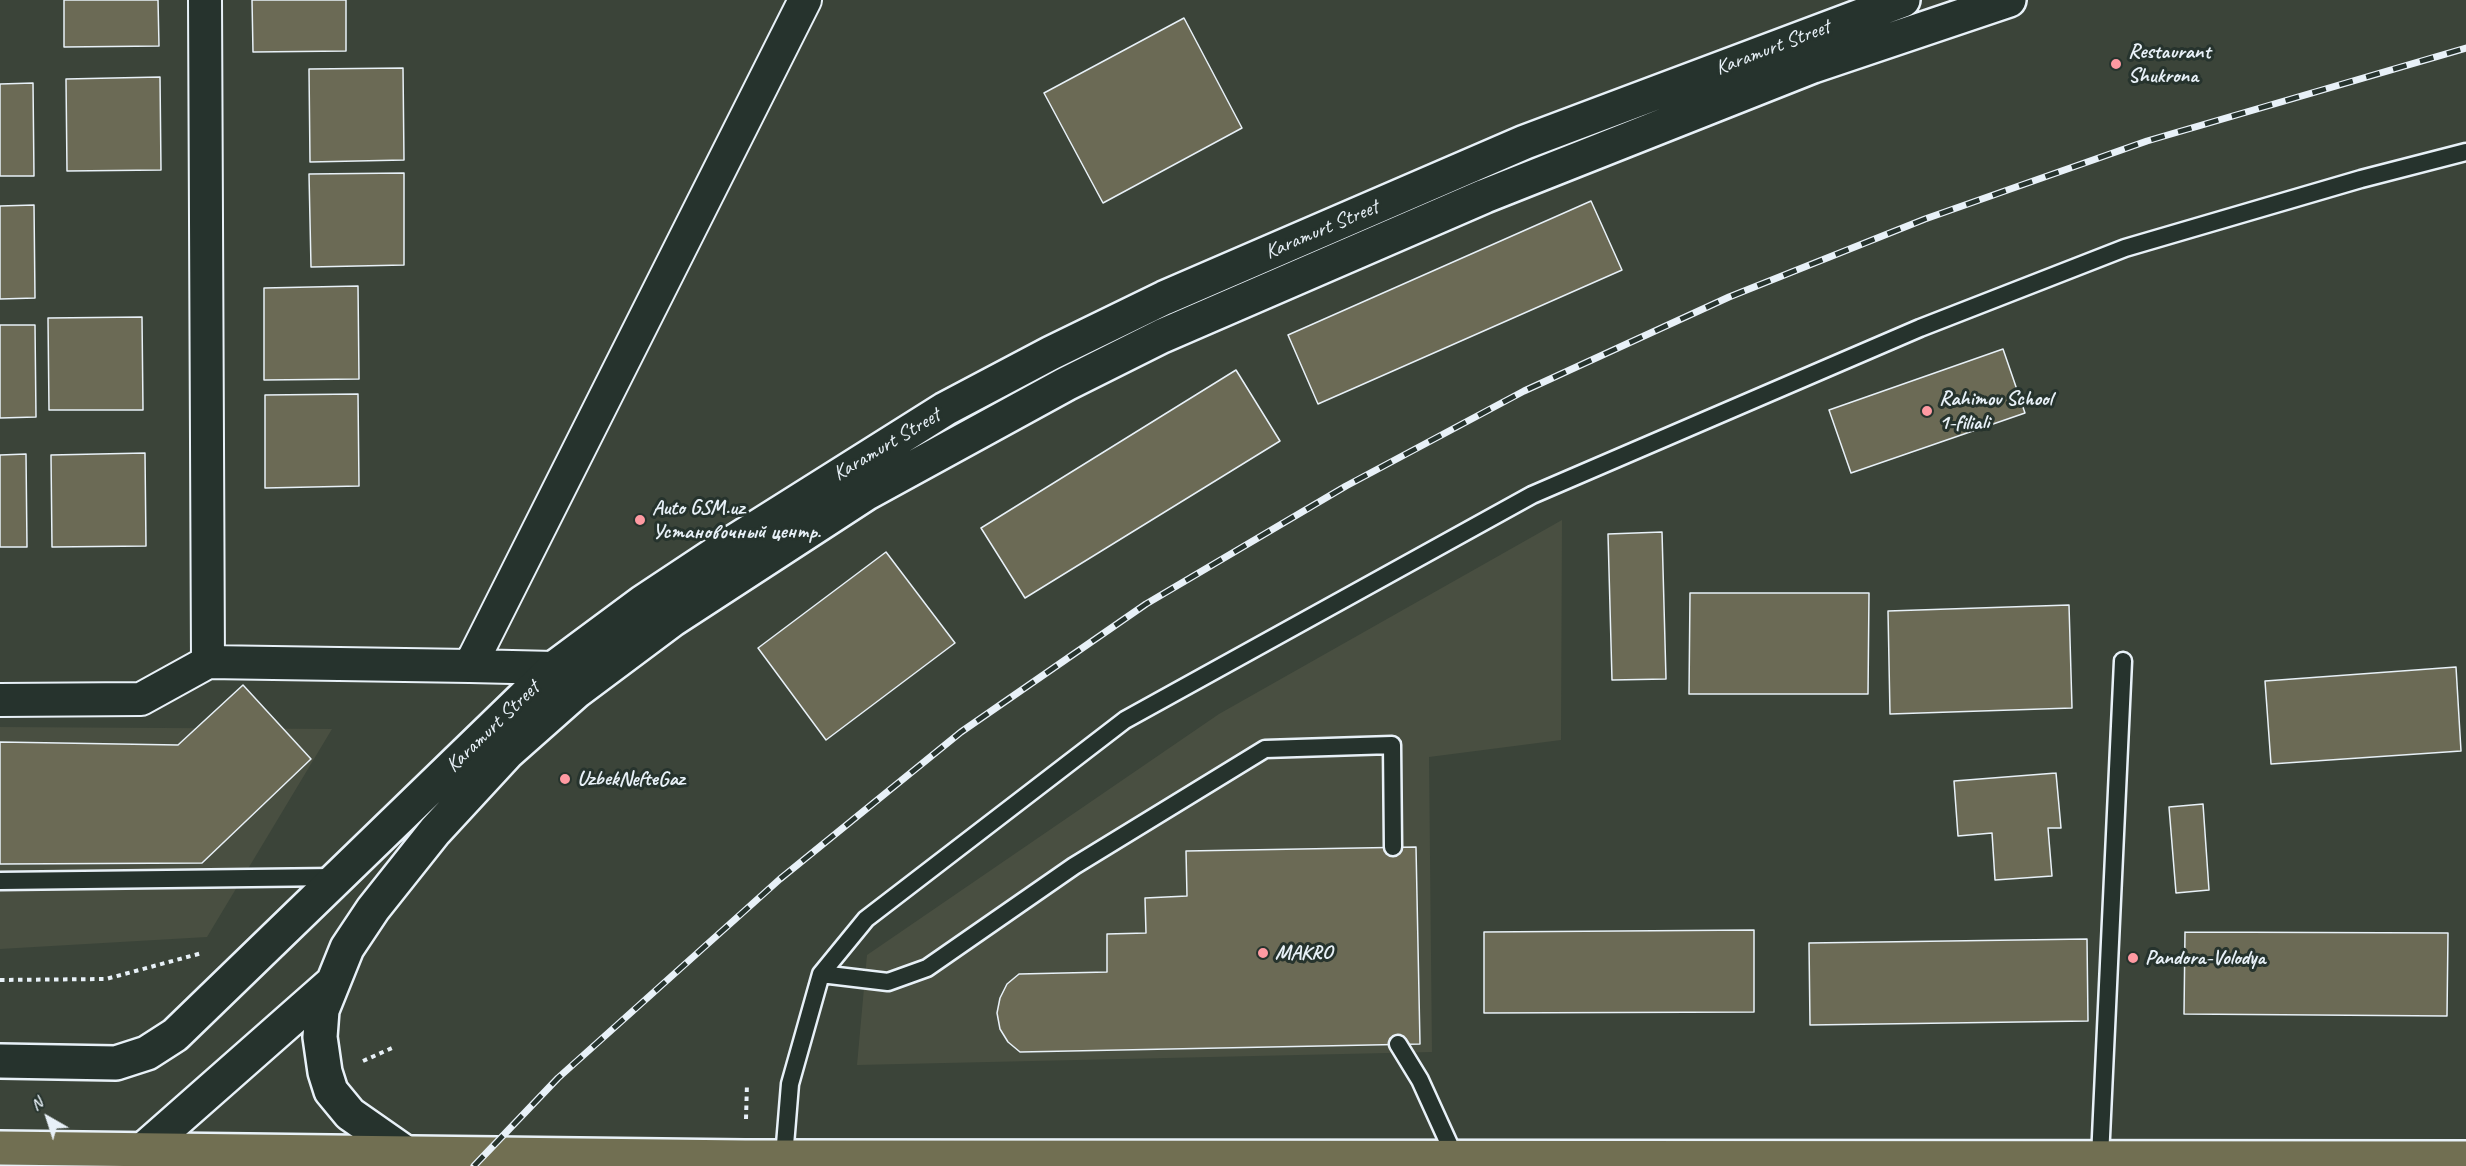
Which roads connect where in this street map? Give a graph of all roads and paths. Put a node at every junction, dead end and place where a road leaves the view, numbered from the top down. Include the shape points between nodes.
1 (205, 0) edge
2 (805, 0) edge
3 (2009, 0) edge
4 (1890, 2) edge
5 (2466, 152) edge
6 (2123, 661) dead end
7 (208, 662) junction
8 (470, 666) junction
9 (554, 668) junction
10 (577, 691) junction
11 (0, 700) edge
12 (1393, 847) dead end
13 (340, 877) junction
14 (0, 881) edge
15 (821, 974) junction
16 (331, 984) junction
17 (1398, 1044) dead end
18 (0, 1061) edge
19 (0, 1148) edge
20 (403, 1151) junction
21 (142, 1157) edge
22 (784, 1157) junction
23 (1455, 1157) junction
24 (2100, 1158) junction
25 (2466, 1158) edge

1 - 7 street
2 - 8 street
3 - 10 main road, Karamurt Street via 1813,66 1485,196 1162,336 867,493 682,614
4 - 9 main road, Karamurt Street via 1525,142 1164,298 1052,352 837,475 643,602
5 - 15 lane via 2125,248 1920,328 1532,495 1125,720 866,919
6 - 24 lane
7 - 8 street
7 - 11 street via 141,699
8 - 9 street
9 - 10 street
9 - 13 main road, Karamurt Street
10 - 16 main road, Karamurt Street via 507,753 435,831 347,948
12 - 15 lane via 1392,745 1265,749 1074,866 927,968 888,982
13 - 14 lane
13 - 18 main road, Karamurt Street via 175,1035 147,1053 116,1063
15 - 22 lane via 790,1084
16 - 20 main road, Karamurt Street via 322,1010 320,1037 331,1091 350,1114
16 - 21 main road
17 - 23 lane via 1420,1080
19 - 21 highway
20 - 21 highway
20 - 22 highway
22 - 23 highway
23 - 24 highway
24 - 25 highway

